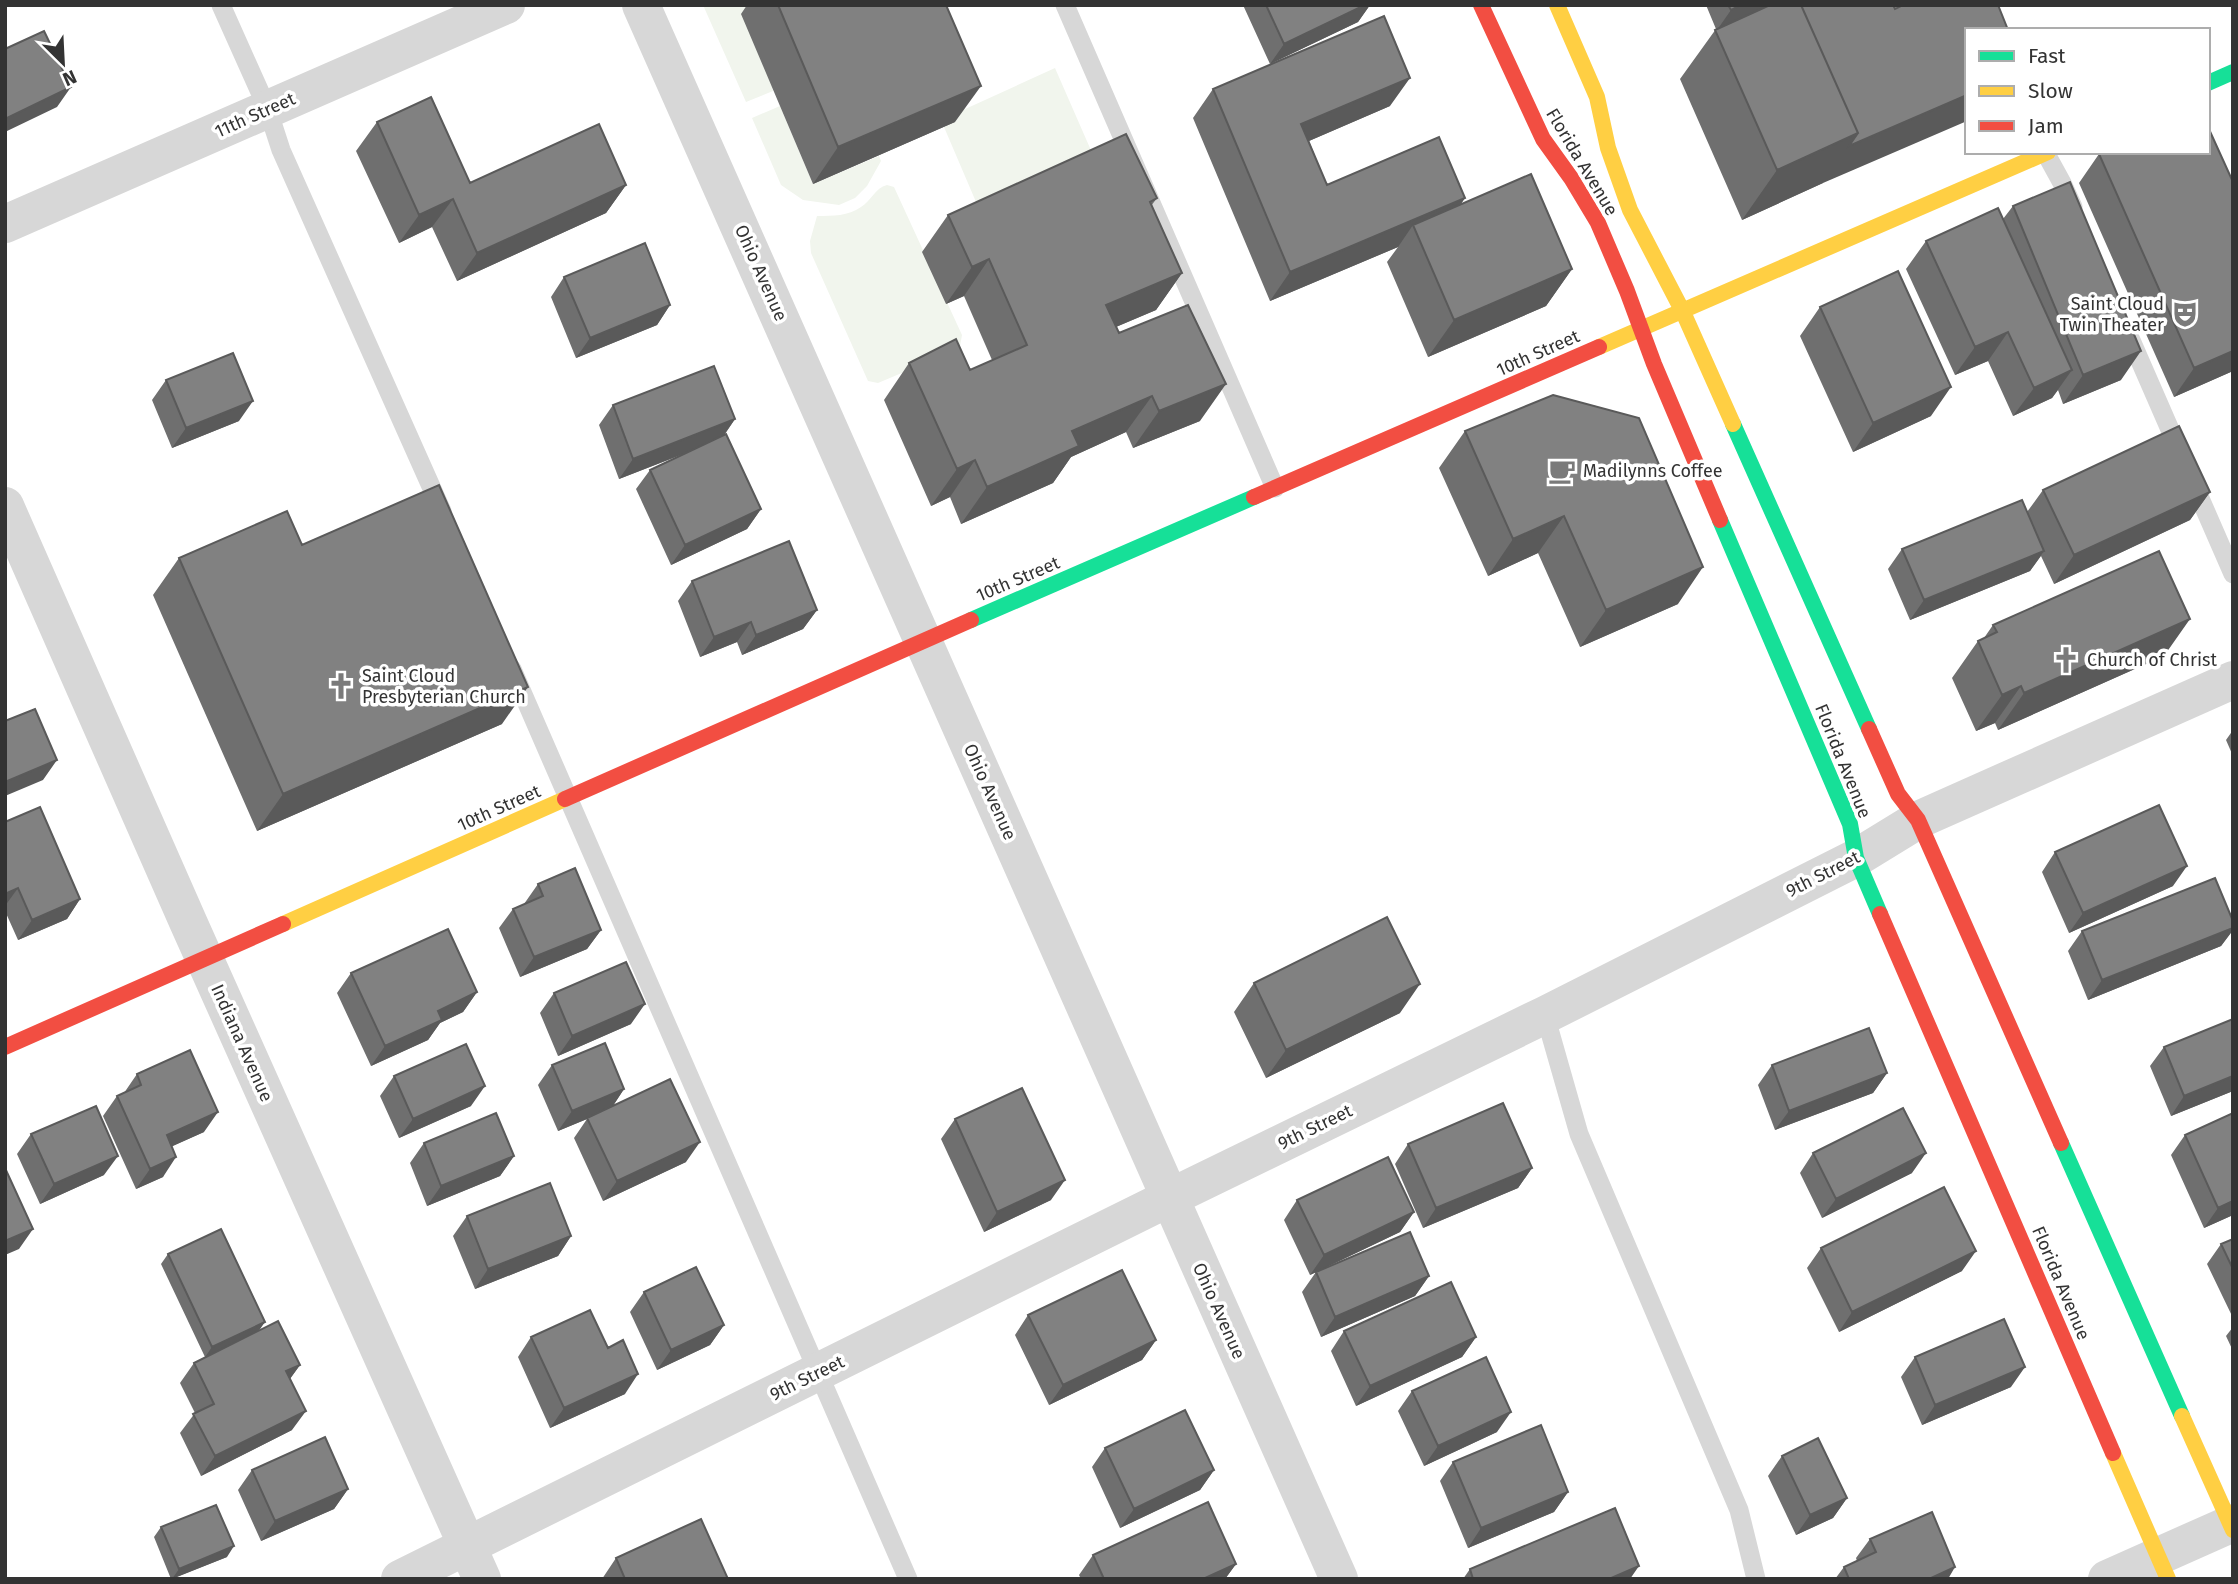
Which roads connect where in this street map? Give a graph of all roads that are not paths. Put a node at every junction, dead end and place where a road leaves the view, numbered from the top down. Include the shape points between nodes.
1 (221, 5) edge
2 (506, 5) edge
3 (641, 5) edge
4 (1065, 5) edge
5 (1481, 5) edge
6 (1557, 5) edge
7 (2233, 72) edge
8 (2210, 82) edge
9 (268, 110) junction
10 (2044, 154) edge
11 (2047, 154) edge
12 (2079, 221) edge
13 (5, 224) edge
14 (2117, 309) edge
15 (1683, 312) junction
16 (1641, 328) junction
17 (1275, 488) junction
18 (5, 506) edge
19 (451, 532) edge
20 (2233, 575) edge
21 (924, 640) junction
22 (502, 646) edge
23 (2233, 680) edge
24 (568, 799) junction
25 (1918, 820) junction
26 (1856, 858) junction
27 (205, 959) junction
28 (1545, 1015) junction
29 (5, 1046) edge
30 (1169, 1198) junction
31 (818, 1372) junction
32 (2232, 1525) edge
33 (475, 1562) edge
34 (2163, 1567) edge
35 (400, 1579) edge
36 (908, 1579) edge
37 (1339, 1579) edge
38 (1756, 1579) edge
39 (2107, 1579) edge

1 - 9 lane
2 - 9 street, 11th Street
3 - 21 street, Ohio Avenue
4 - 17 lane
5 - 16 main road, Florida Avenue via 1543,139 1598,223
6 - 15 main road, Florida Avenue via 1597,97 1608,148 1630,210
7 - 8 main road
9 - 13 street, 11th Street
9 - 19 lane via 281,150
10 - 15 main road, 10th Street
11 - 12 lane
14 - 20 lane
15 - 16 main road, 10th Street
15 - 25 main road, Florida Avenue via 1898,794
16 - 17 main road, 10th Street
16 - 26 main road, Florida Avenue via 1850,824
17 - 21 main road, 10th Street
18 - 27 street, Indiana Avenue
21 - 24 main road, 10th Street
21 - 30 street, Ohio Avenue
22 - 24 lane
23 - 25 street, 9th Street
24 - 27 main road, 10th Street
24 - 31 lane
25 - 26 street, 9th Street
25 - 32 main road, Florida Avenue
26 - 28 street, 9th Street
26 - 34 main road, Florida Avenue
27 - 29 main road, 10th Street
27 - 33 street, Indiana Avenue
28 - 30 street, 9th Street
28 - 38 lane via 1579,1134 1739,1510
30 - 31 street, 9th Street
30 - 37 street, Ohio Avenue
31 - 33 street, 9th Street
31 - 36 lane
32 - 34 street
33 - 35 street, 9th Street
34 - 39 street

